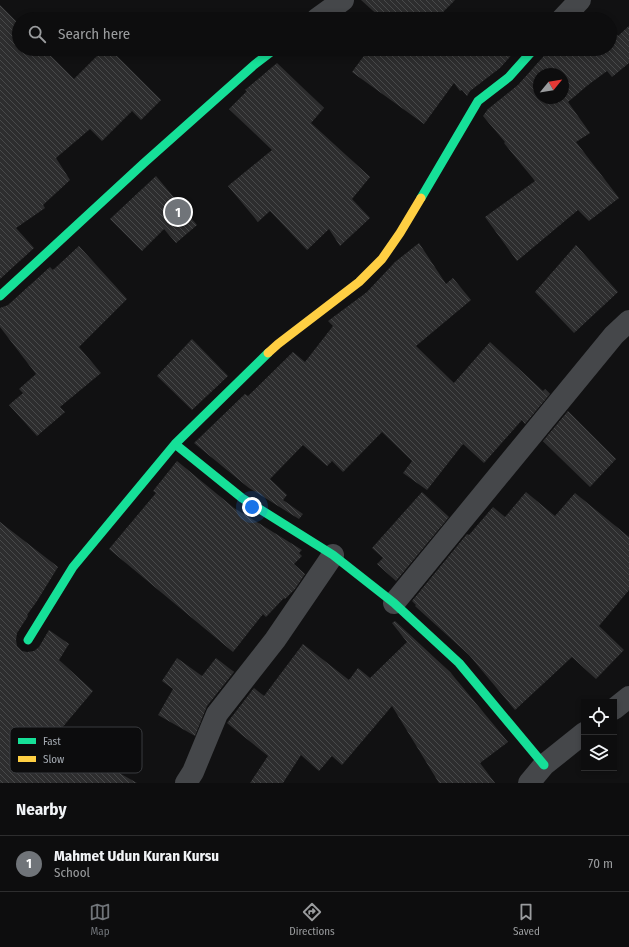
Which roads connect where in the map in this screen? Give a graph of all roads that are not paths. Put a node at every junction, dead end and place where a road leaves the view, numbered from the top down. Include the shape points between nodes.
1 (343, 0) edge
2 (580, 0) edge
3 (327, 12) edge
4 (569, 12) edge
5 (266, 56) edge
6 (528, 56) edge
7 (0, 296) edge
8 (629, 321) edge
9 (175, 444) junction
10 (333, 555) junction
11 (394, 603) junction
12 (28, 640) dead end
13 (629, 697) edge
14 (617, 707) edge
15 (582, 735) edge
16 (544, 765) junction
17 (186, 783) edge
18 (529, 783) edge

1 - 3 street
2 - 4 street
5 - 7 street via 144,163
6 - 9 street via 509,77 478,101 382,259 359,282 278,344
8 - 11 street via 614,335
9 - 10 street via 242,498
9 - 12 street via 73,567
10 - 11 street
10 - 17 street via 275,640 217,714
11 - 16 street via 459,663
13 - 14 street
15 - 16 street
16 - 18 street

